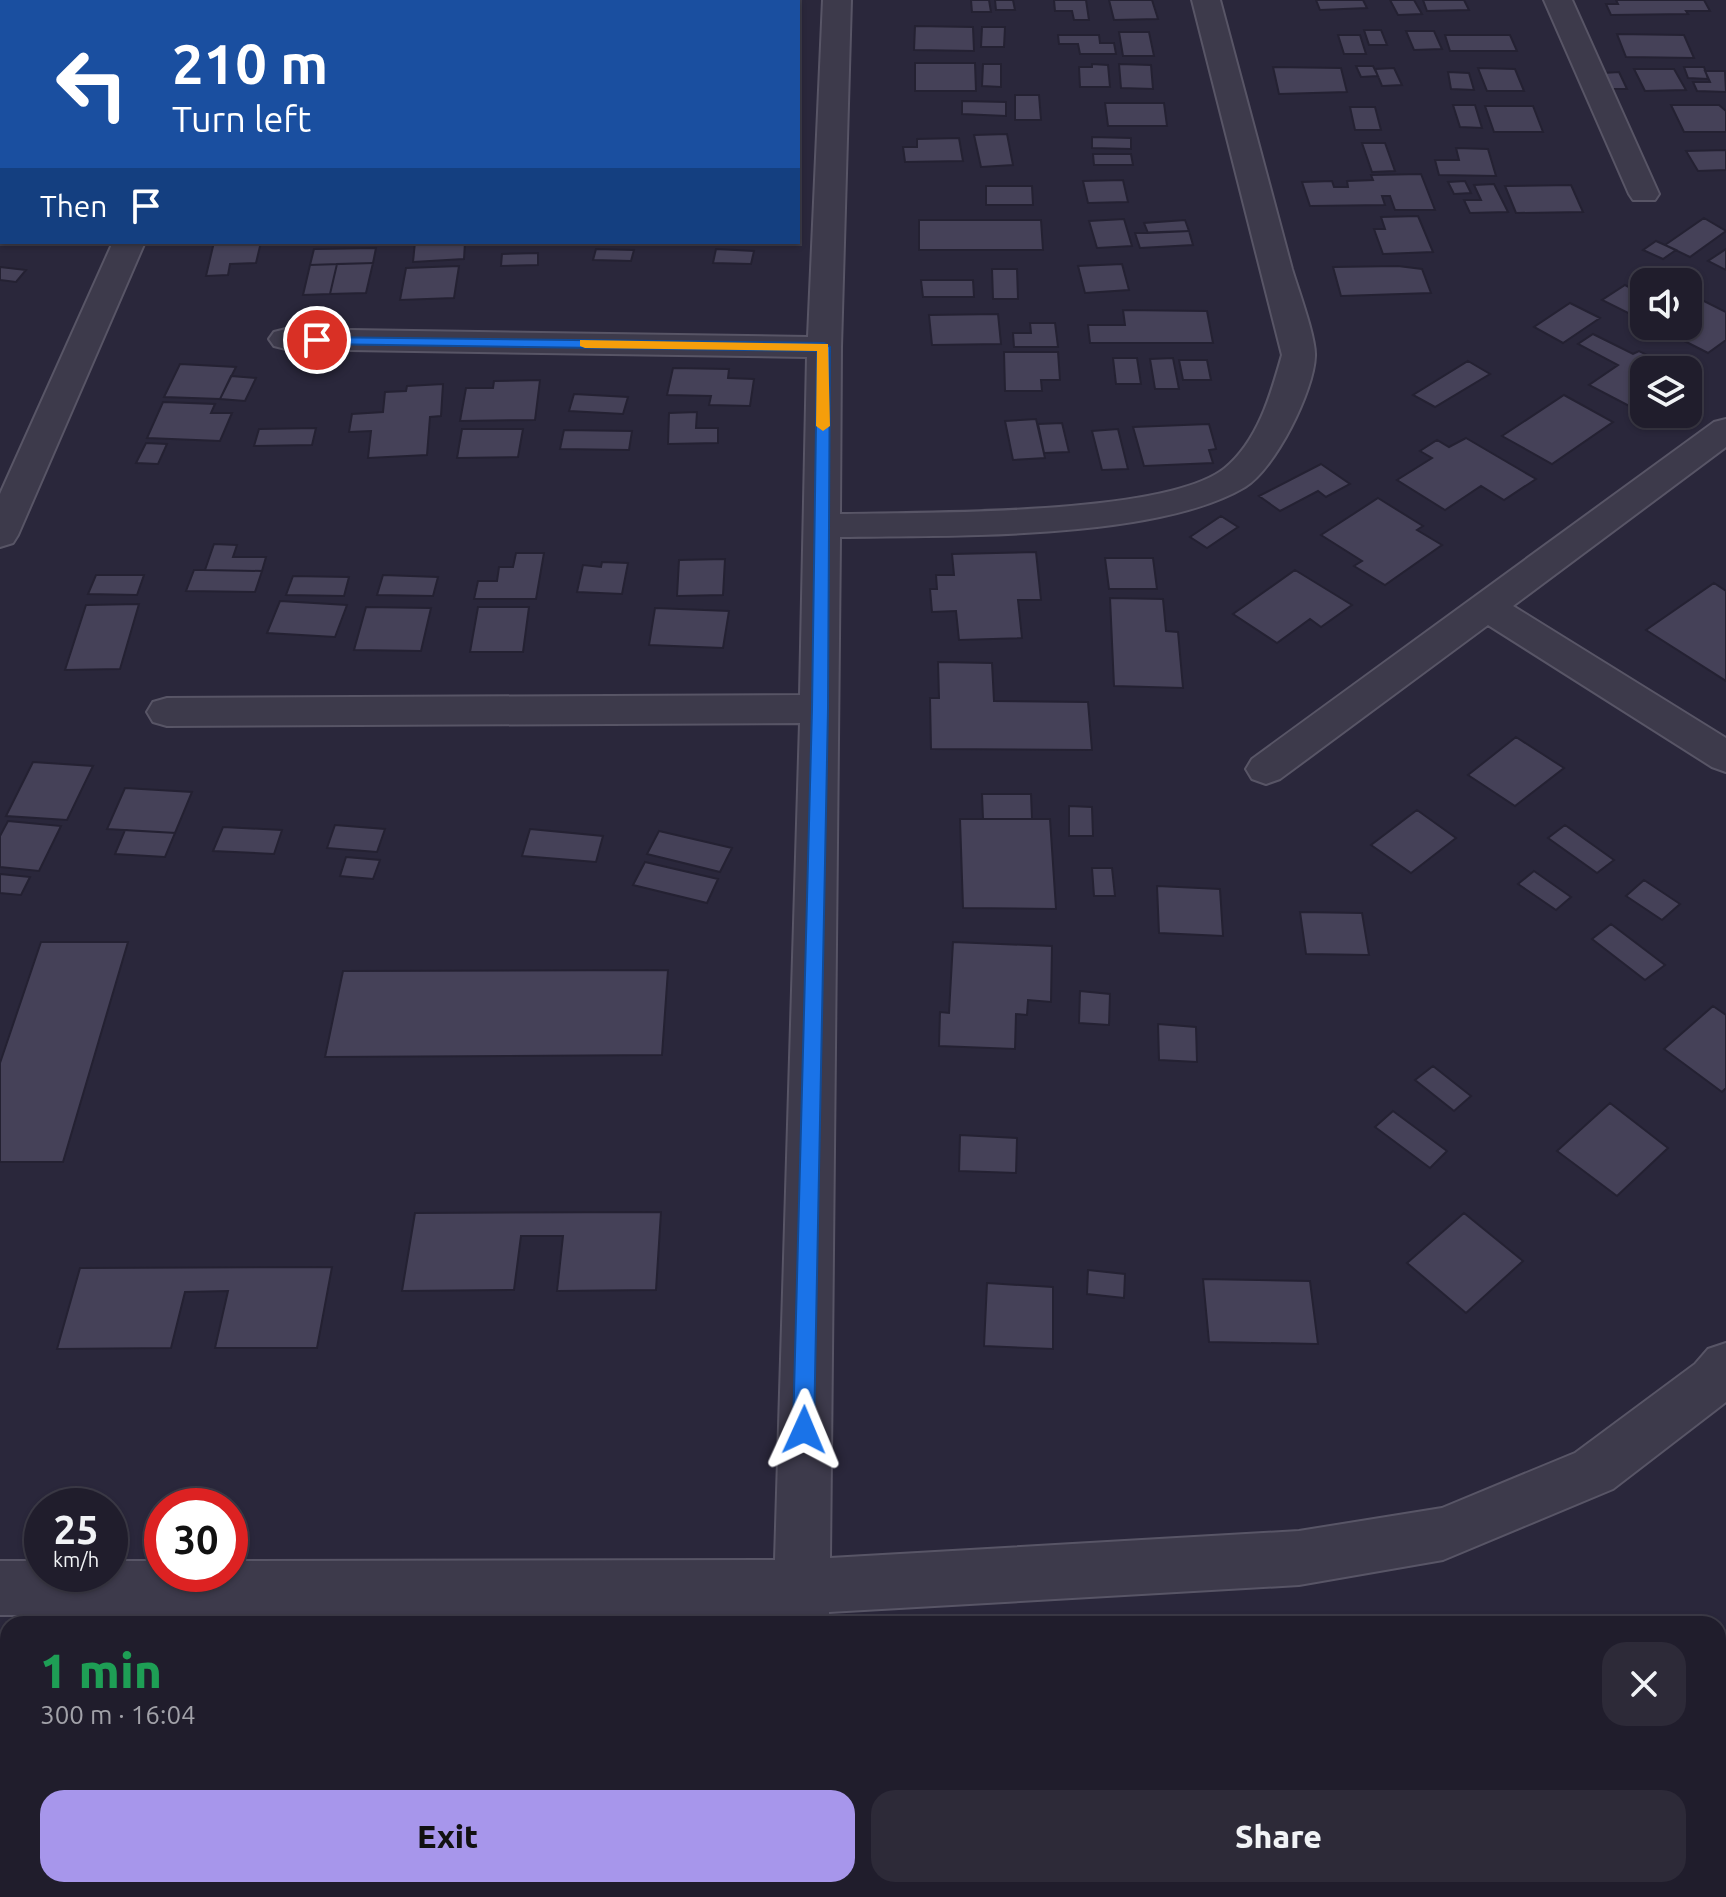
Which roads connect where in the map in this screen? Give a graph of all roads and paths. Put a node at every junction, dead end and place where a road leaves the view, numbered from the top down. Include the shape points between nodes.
1 (837, 0) edge
2 (1206, 0) edge
3 (1558, 0) edge
4 (1644, 194) dead end
5 (128, 244) edge
6 (286, 339) dead end
7 (824, 347) junction
8 (1726, 430) edge
9 (822, 526) junction
10 (0, 535) edge
11 (1486, 606) junction
12 (820, 709) junction
13 (167, 712) dead end
14 (1726, 757) edge
15 (1266, 769) dead end
16 (1726, 1366) edge
17 (0, 1588) edge
18 (801, 1606) edge

1 - 7 street via 820,134
2 - 9 street via 1299,355 1283,413 1260,446 1235,478 1184,501 1086,515
3 - 4 street
5 - 10 street
6 - 7 street
7 - 9 street
8 - 11 street
9 - 12 street
11 - 14 street
11 - 15 street
12 - 13 street
12 - 18 street
16 - 18 street via 1594,1471 1443,1534 1299,1558
17 - 18 street

